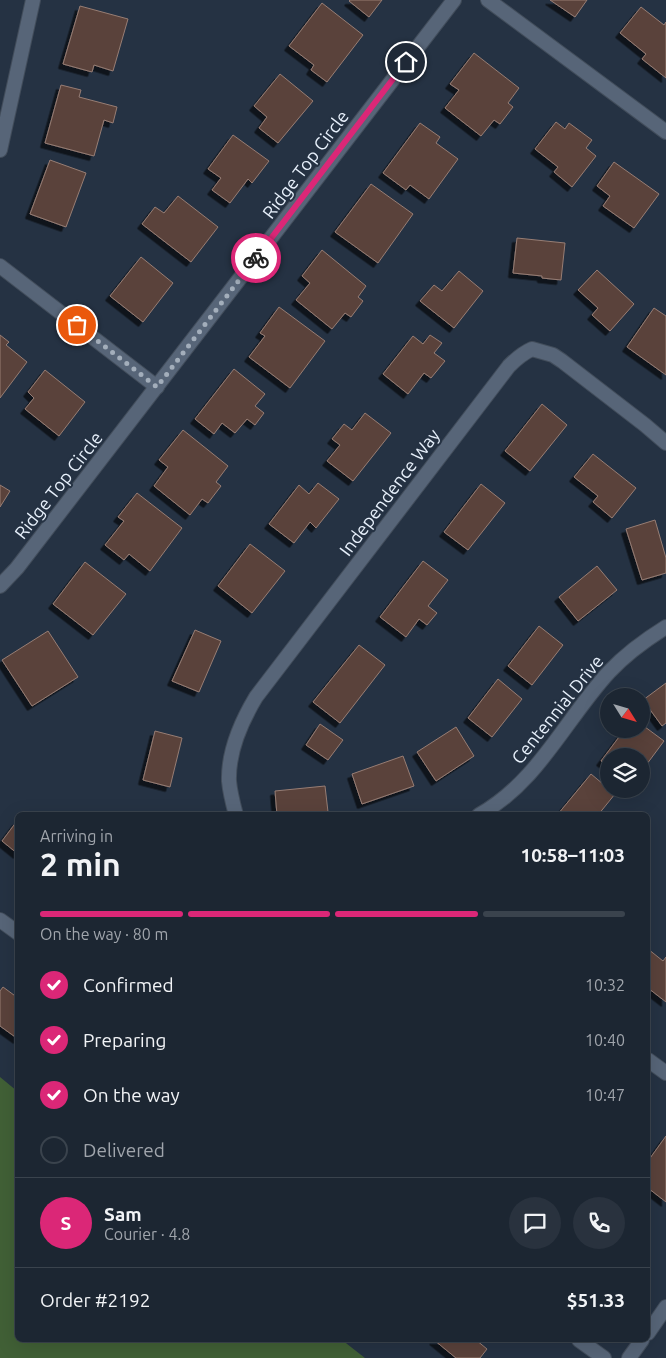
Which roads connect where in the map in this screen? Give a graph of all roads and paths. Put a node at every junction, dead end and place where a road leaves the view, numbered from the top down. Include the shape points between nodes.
1 (33, 0) edge
2 (454, 0) edge
3 (488, 0) edge
4 (666, 132) edge
5 (0, 150) edge
6 (0, 266) edge
7 (157, 387) junction
8 (666, 442) edge
9 (0, 586) edge
10 (666, 628) edge
11 (235, 812) edge
12 (484, 812) edge
13 (0, 920) edge
14 (15, 930) edge
15 (650, 1061) edge
16 (666, 1073) edge
17 (666, 1307) edge
18 (650, 1329) edge
19 (583, 1342) edge
20 (641, 1342) edge
21 (604, 1358) edge
22 (629, 1358) edge

1 - 5 street
2 - 7 street, Ridge Top Circle
3 - 4 street
6 - 7 street
7 - 9 street, Ridge Top Circle
8 - 11 street, Independence Way via 553,355 532,349 516,359 256,697 242,725 231,760 230,782
10 - 12 street, Centennial Drive via 618,663 527,777
13 - 14 street
15 - 16 street
17 - 18 street
19 - 21 street
20 - 22 street

